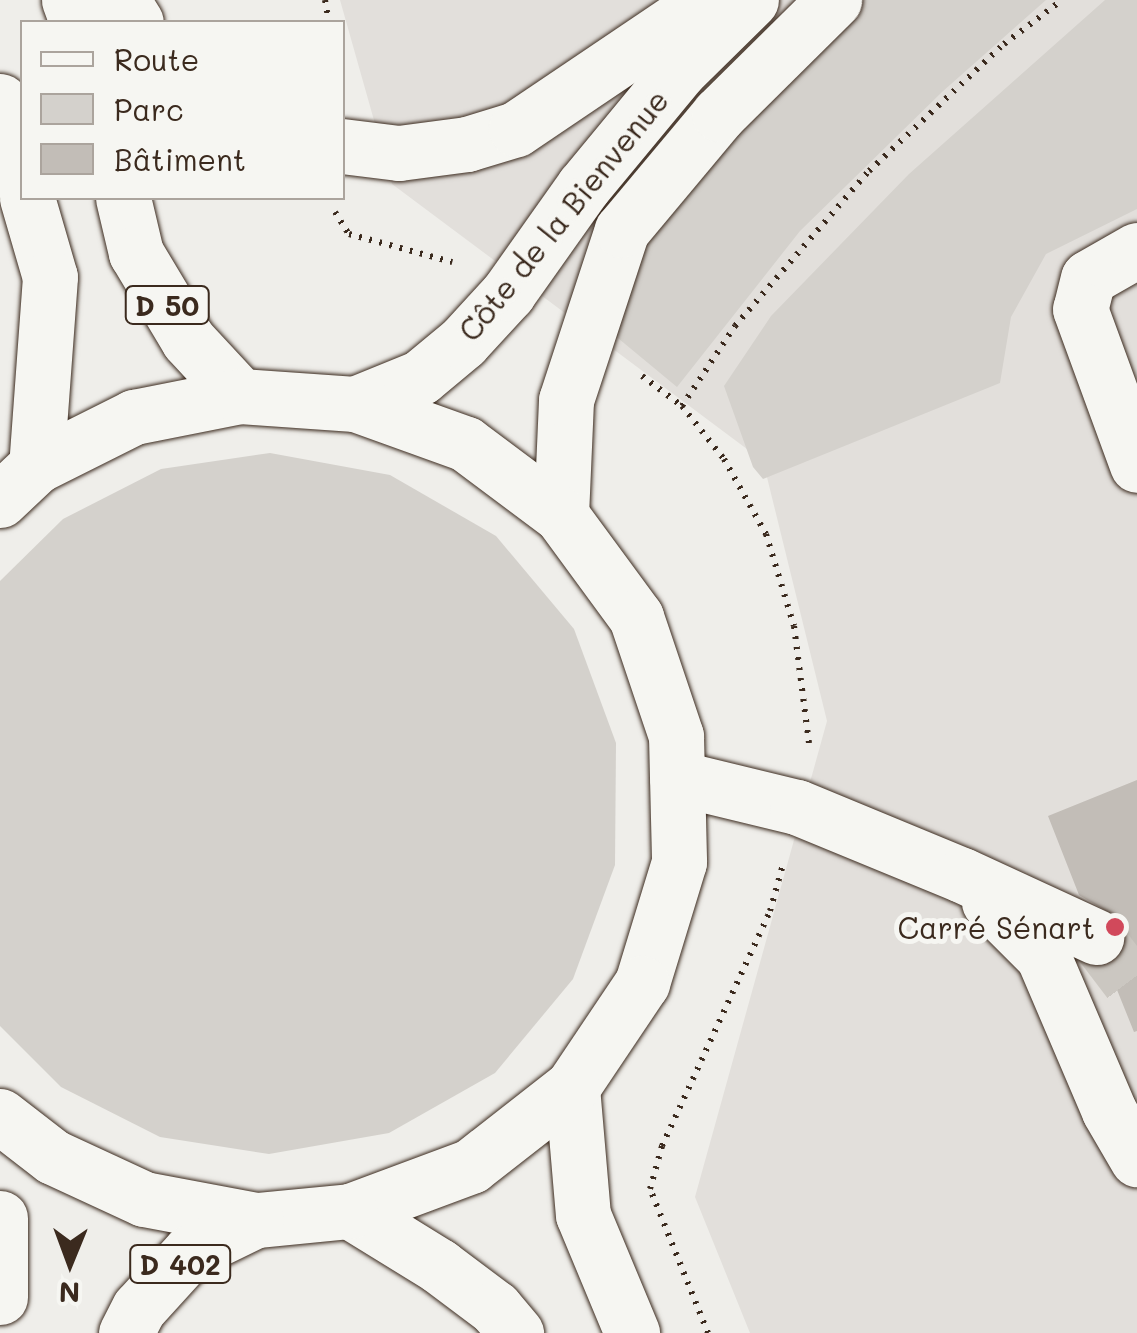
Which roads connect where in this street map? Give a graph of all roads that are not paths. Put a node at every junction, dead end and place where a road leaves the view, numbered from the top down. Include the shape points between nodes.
1 (707, 0) edge
2 (751, 0) edge
3 (834, 0) edge
4 (0, 102) edge
5 (345, 146) edge
6 (20, 173) edge
7 (28, 200) edge
8 (123, 200) edge
9 (1137, 250) edge
10 (240, 396) junction
11 (355, 404) junction
12 (1137, 464) edge
13 (18, 483) edge
14 (561, 515) junction
15 (677, 778) junction
16 (962, 875) junction
17 (1096, 937) tunnel mouth
18 (572, 1087) junction
19 (0, 1116) edge
20 (1137, 1159) edge
21 (350, 1211) junction
22 (0, 1218) edge
23 (256, 1220) junction
24 (0, 1297) edge
25 (126, 1333) edge
26 (516, 1333) edge
27 (632, 1333) edge

1 - 5 main road via 516,129 399,153
2 - 11 main road, Côte de la Bienvenue via 679,71 508,293 462,342 421,377
3 - 14 main road, Côte de la Bienvenue via 719,114 622,230 566,400
4 - 6 main road
7 - 13 main road via 50,276
8 - 10 main road, D 50 via 136,254 188,340
9 - 12 main road via 1088,278 1080,308
10 - 11 main road
10 - 13 main road via 134,418
11 - 14 main road via 466,444
14 - 15 main road via 636,617 676,736
15 - 16 main road via 797,807
15 - 18 main road via 679,862 642,983
16 - 17 main road
16 - 20 main road via 1043,956 1108,1112
18 - 21 main road via 471,1166
18 - 27 main road via 582,1215
19 - 23 main road via 53,1158 144,1199
21 - 23 main road
21 - 26 main road via 440,1266
22 - 24 main road
23 - 25 main road, D 402 via 190,1252 139,1308

